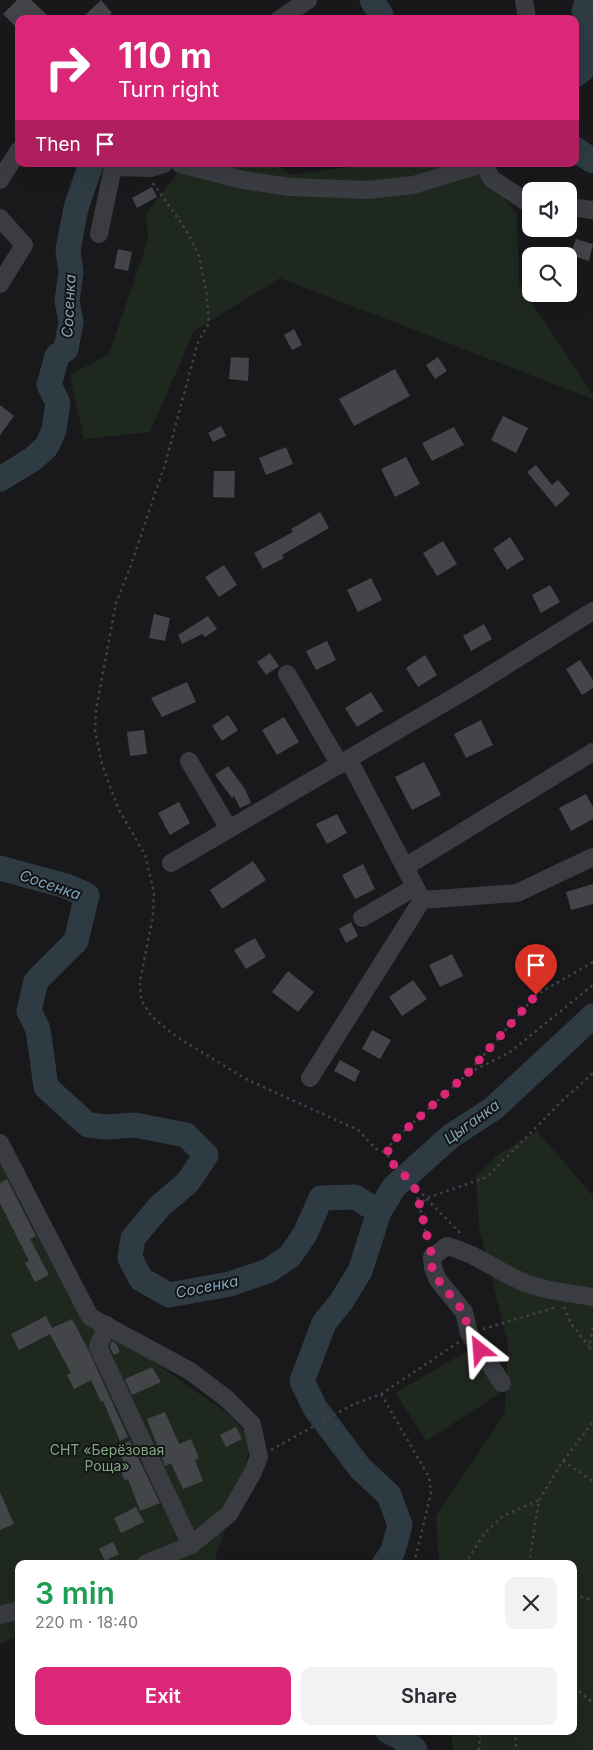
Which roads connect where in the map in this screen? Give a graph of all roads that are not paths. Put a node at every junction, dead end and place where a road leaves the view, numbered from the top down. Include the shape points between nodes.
1 (308, 0) edge
2 (524, 0) edge
3 (286, 15) edge
4 (526, 15) edge
5 (15, 156) edge
6 (113, 167) edge
7 (192, 167) edge
8 (473, 167) edge
9 (485, 167) edge
10 (0, 180) edge
11 (522, 199) edge
12 (577, 208) edge
13 (593, 210) edge
14 (0, 218) edge
15 (99, 234) dead end
16 (0, 284) edge
17 (593, 612) edge
18 (286, 674) dead end
19 (593, 752) edge
20 (189, 762) dead end
21 (345, 763) junction
22 (229, 829) junction
23 (593, 856) edge
24 (171, 863) dead end
25 (405, 867) junction
26 (419, 894) junction
27 (362, 918) dead end
28 (310, 1078) dead end
29 (0, 1143) edge
30 (593, 1297) edge
31 (107, 1325) junction
32 (502, 1383) dead end
33 (190, 1544) junction
34 (154, 1560) edge
35 (15, 1611) edge
36 (0, 1615) edge

1 - 3 street
2 - 4 street
5 - 10 street
6 - 15 street
7 - 8 street via 243,180 290,187 367,190 413,185
9 - 11 street via 492,179
12 - 13 street
14 - 16 street via 24,245
17 - 21 street
18 - 21 street
19 - 25 street
20 - 22 street
21 - 22 street
21 - 25 street
22 - 24 street
23 - 26 street via 517,893
25 - 26 street
26 - 27 street
26 - 28 street
29 - 31 street via 90,1317
30 - 32 street via 520,1281 476,1255 447,1246 432,1256 432,1268 438,1280 464,1312 469,1333
31 - 33 street via 98,1347
31 - 33 street via 190,1370 228,1399 252,1424 259,1457 252,1474 229,1514
33 - 34 street
35 - 36 street

